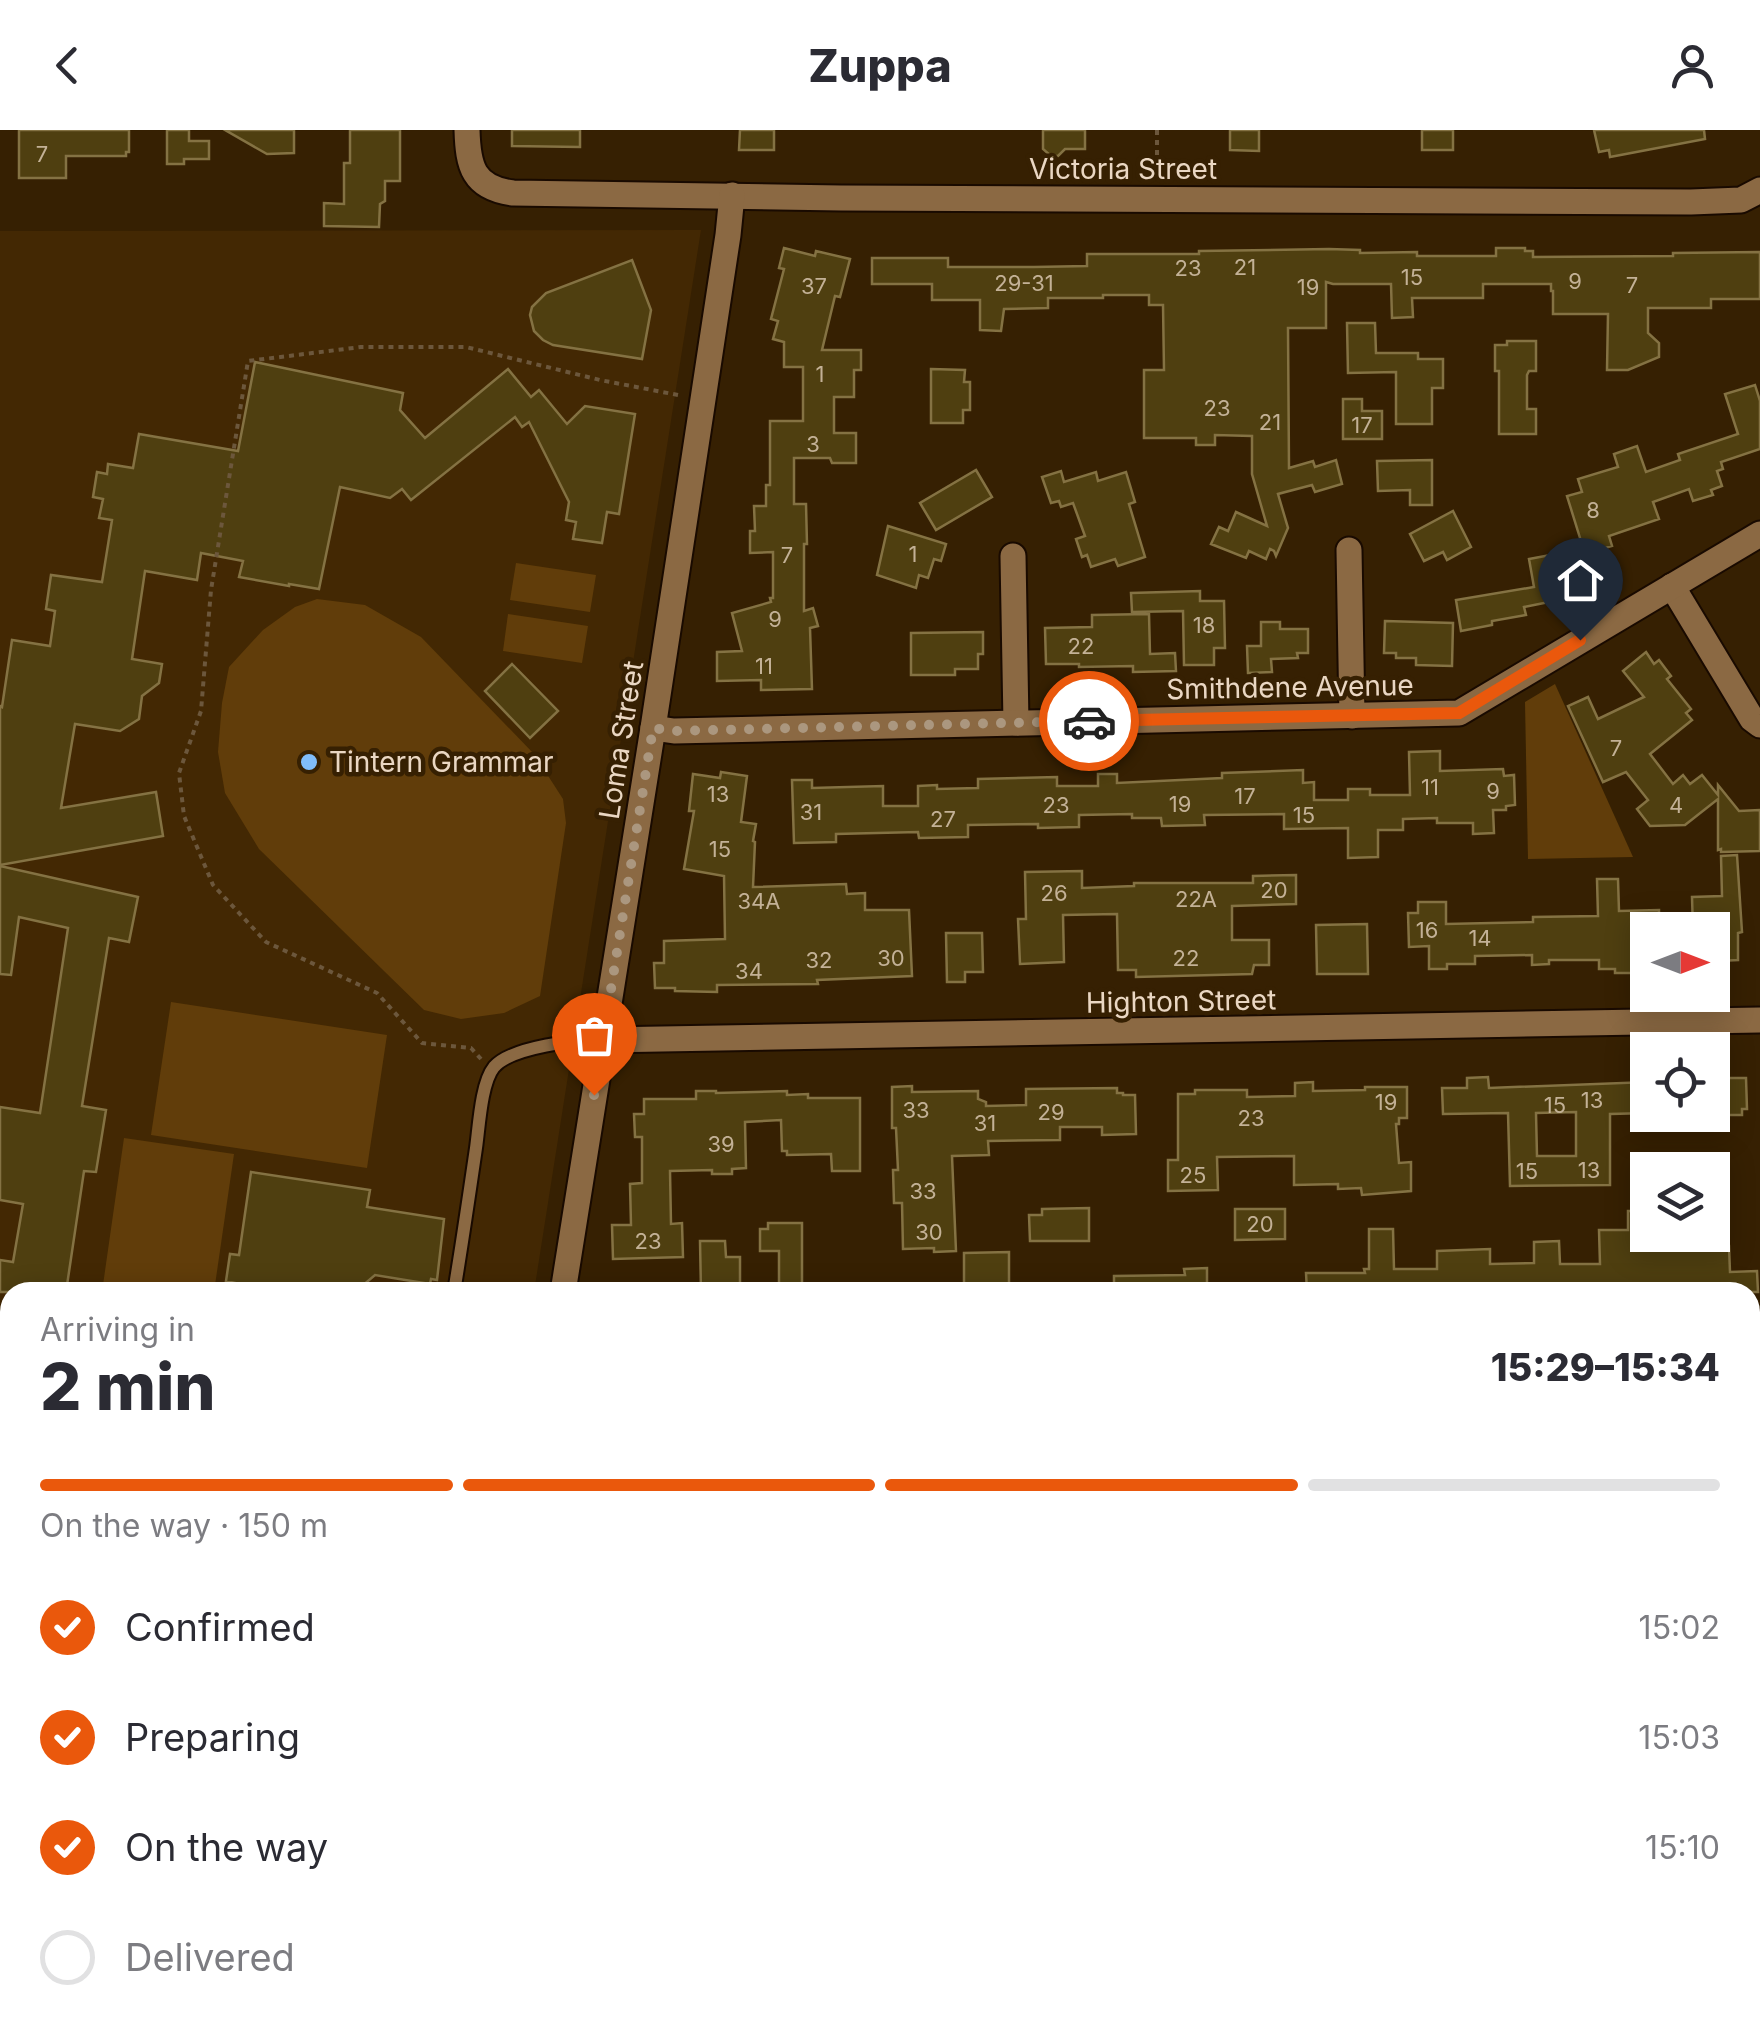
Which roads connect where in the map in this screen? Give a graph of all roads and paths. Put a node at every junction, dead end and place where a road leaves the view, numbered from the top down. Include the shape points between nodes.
1 (467, 130) edge
2 (1157, 130) edge
3 (1760, 190) edge
4 (732, 195) junction
5 (1157, 200) junction
6 (680, 396) dead end
7 (1760, 534) edge
8 (1349, 550) dead end
9 (1013, 556) dead end
10 (1672, 586) junction
11 (1352, 716) junction
12 (1016, 723) junction
13 (1760, 725) edge
14 (653, 728) junction
15 (1760, 1020) edge
16 (604, 1040) junction
17 (491, 1070) junction
18 (455, 1282) edge
19 (565, 1282) edge

1 - 4 street, Victoria Street via 471,166 497,190
2 - 5 path
3 - 5 street, Victoria Street via 1720,202
4 - 5 street, Victoria Street
4 - 14 street, Loma Street
6 - 17 path via 466,347 361,347 248,360 211,590 201,711 179,773 184,816 213,884 266,942 376,992 422,1043 471,1048
7 - 10 street, Smithdene Avenue
8 - 11 street
9 - 12 street
10 - 11 street, Smithdene Avenue via 1459,713
10 - 13 street
11 - 12 street, Smithdene Avenue
12 - 14 street, Smithdene Avenue
14 - 16 street, Loma Street
15 - 16 street, Highton Street
16 - 17 lane via 535,1049
16 - 19 street, Loma Street
17 - 18 lane

